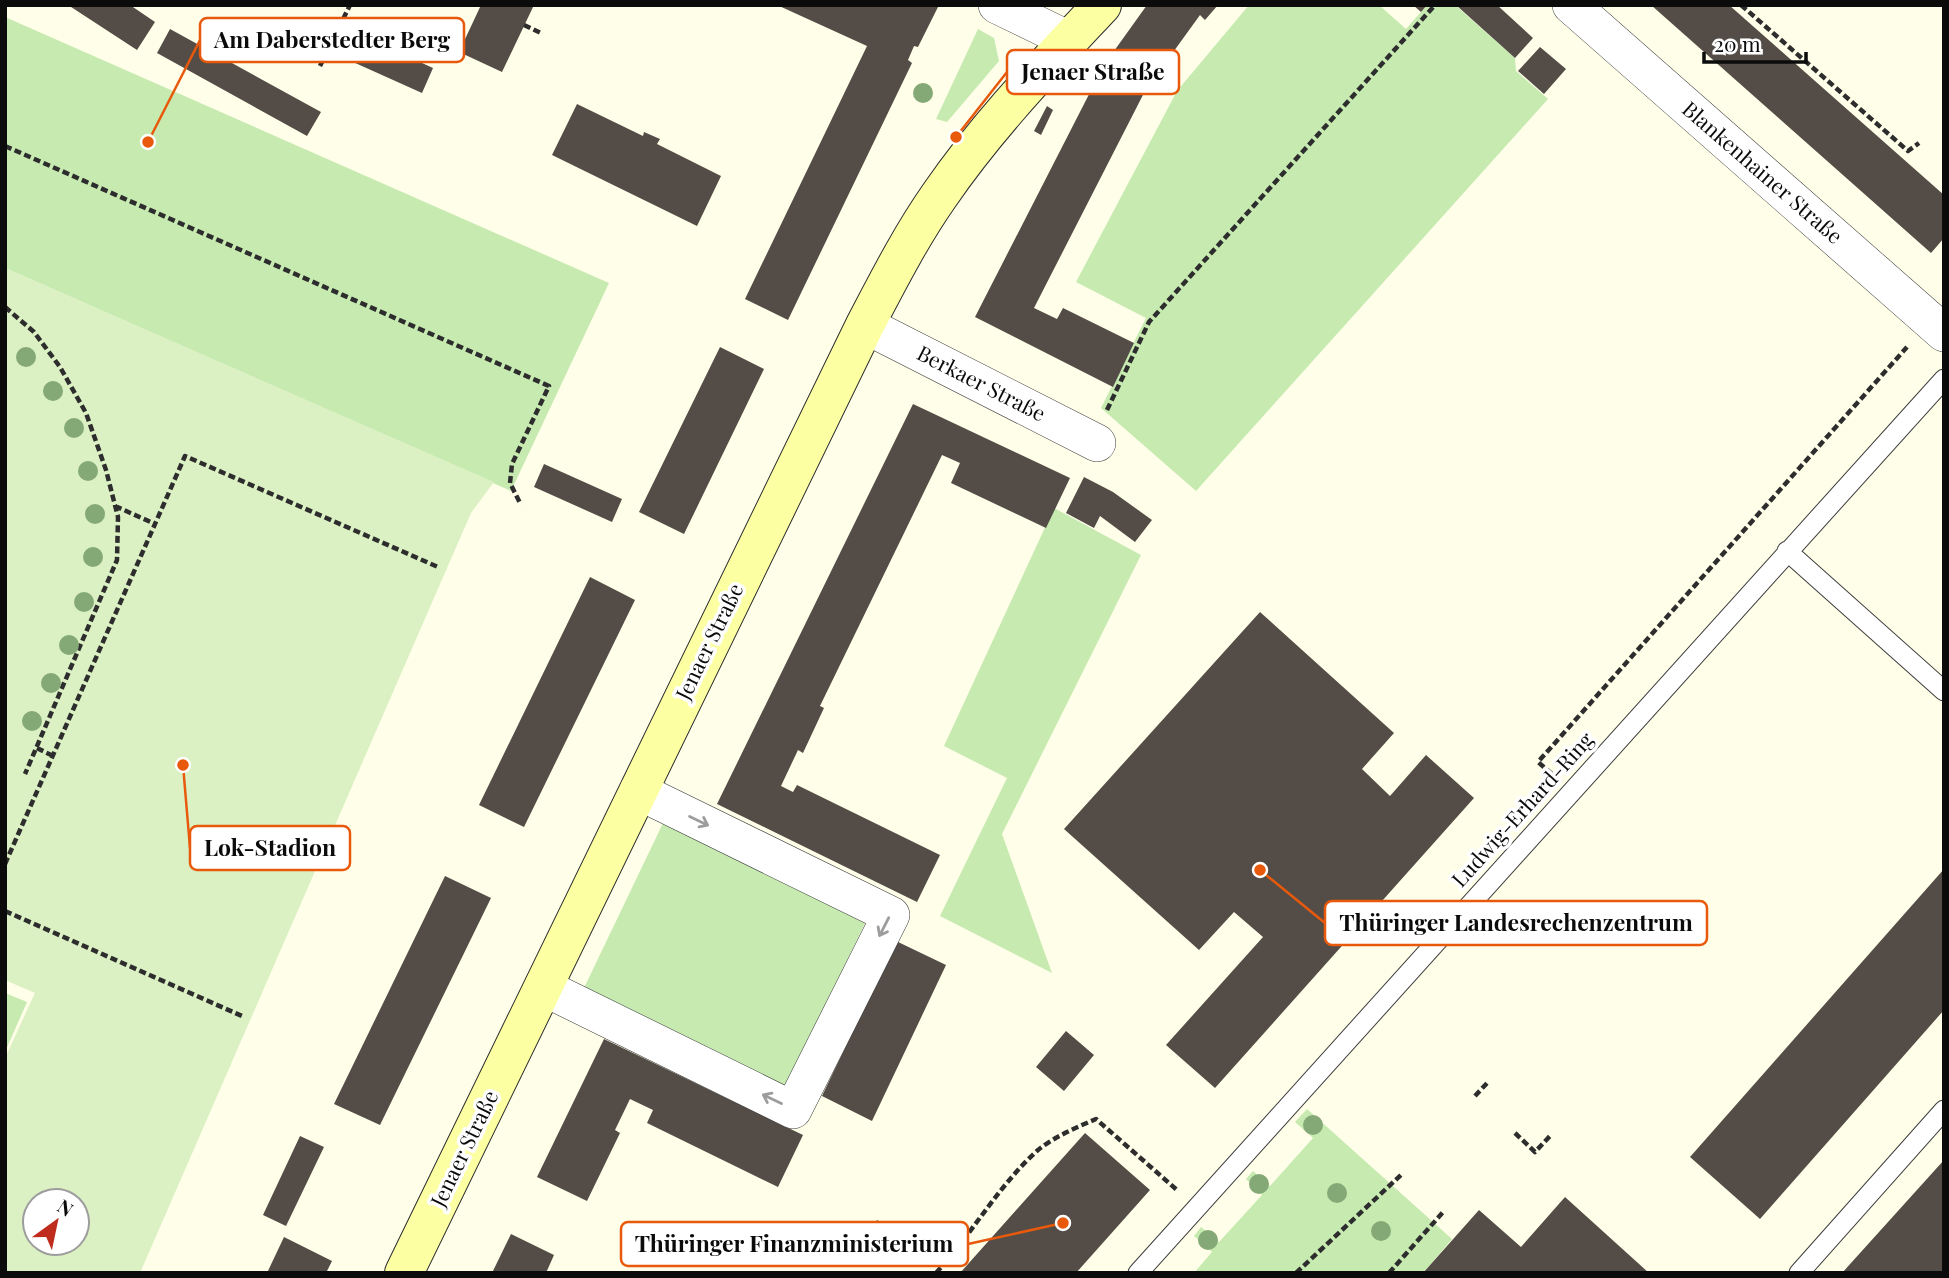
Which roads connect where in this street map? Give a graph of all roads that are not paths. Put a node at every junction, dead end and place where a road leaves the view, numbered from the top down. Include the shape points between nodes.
1 (997, 5) edge
2 (1102, 5) edge
3 (1579, 8) edge
4 (1069, 40) junction
5 (865, 325) junction
6 (1937, 327) edge
7 (1944, 379) edge
8 (1094, 442) road end
9 (1787, 551) junction
10 (1944, 691) edge
11 (638, 791) junction
12 (543, 987) junction
13 (1944, 1110) edge
14 (404, 1273) edge
15 (1138, 1273) edge
16 (1799, 1273) edge

1 - 4 street
2 - 4 street, Jenaer Straße
3 - 6 street, Blankenhainer Straße
4 - 5 street, Jenaer Straße via 990,128 938,197
5 - 8 street, Berkaer Straße
5 - 11 street, Jenaer Straße
7 - 9 lane, Ludwig-Erhard-Ring
9 - 10 lane
9 - 15 lane, Ludwig-Erhard-Ring
11 - 12 street, Jenaer Straße
11 -> 12 street via 891,915 793,1110
12 - 14 street, Jenaer Straße
13 - 16 lane

